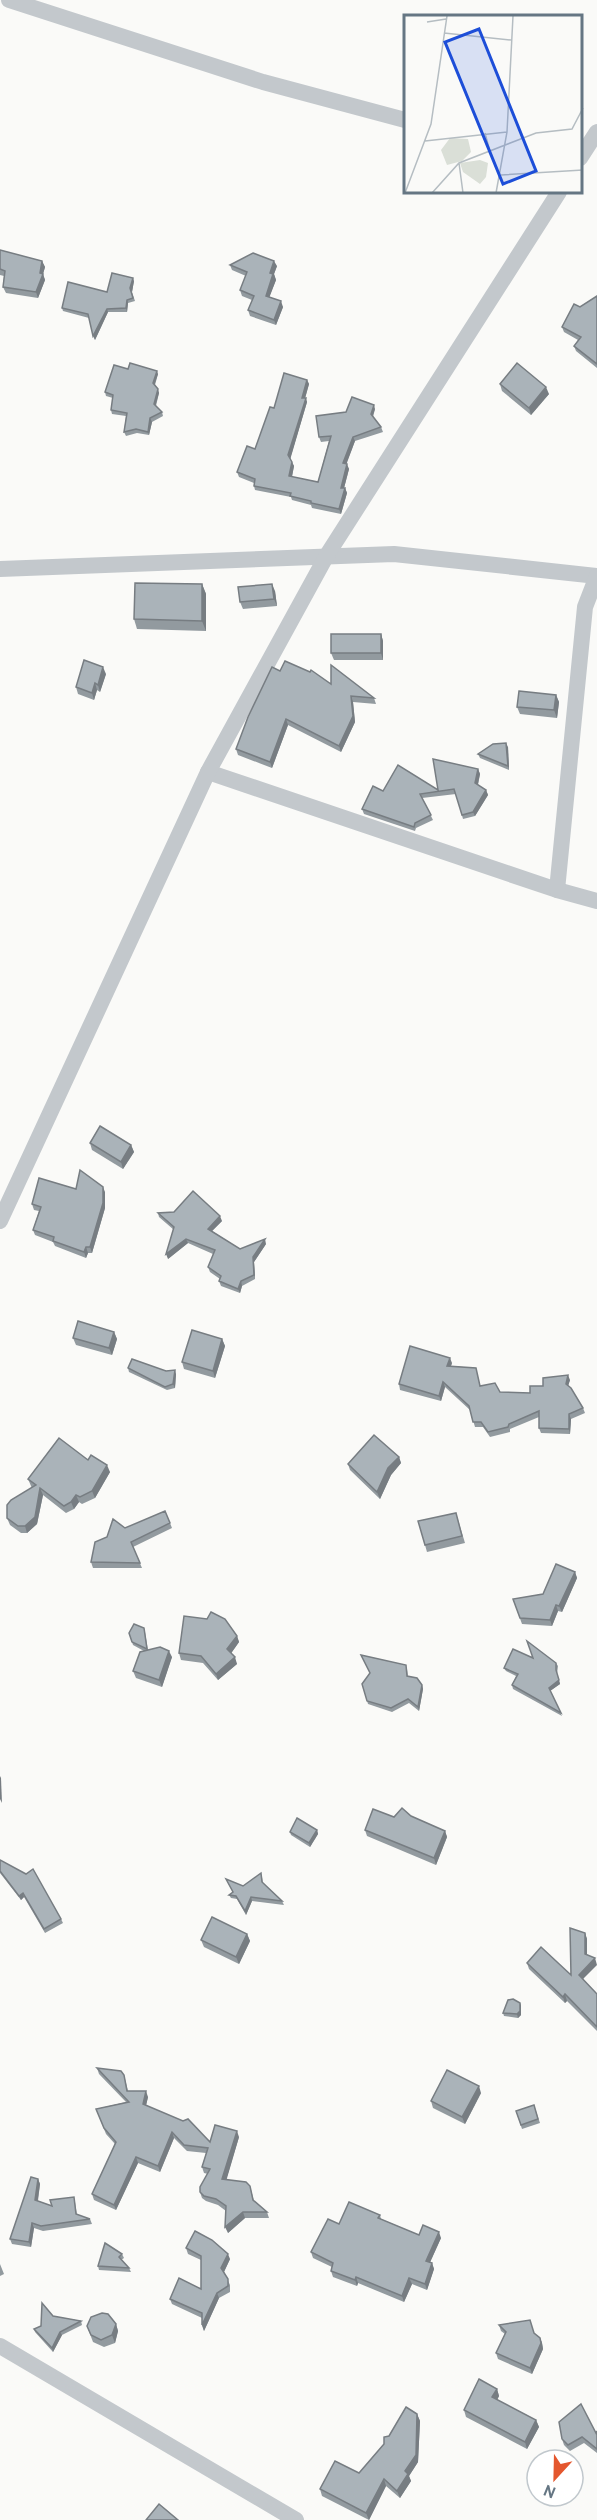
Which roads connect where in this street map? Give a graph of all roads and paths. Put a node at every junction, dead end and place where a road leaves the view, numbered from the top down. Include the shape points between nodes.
1 (9, 0) edge
2 (404, 120) edge
3 (597, 132) edge
4 (582, 155) edge
5 (558, 194) edge
6 (327, 555) junction
7 (0, 568) edge
8 (597, 576) edge
9 (208, 772) junction
10 (557, 890) junction
11 (597, 901) edge
12 (0, 1221) edge
13 (0, 2346) edge
14 (296, 2520) edge

1 - 2 street via 263,82
3 - 4 street
5 - 6 street
6 - 7 street
6 - 8 street via 394,554
6 - 9 street
8 - 10 street via 585,607
9 - 10 street
9 - 12 street
10 - 11 street
13 - 14 street

